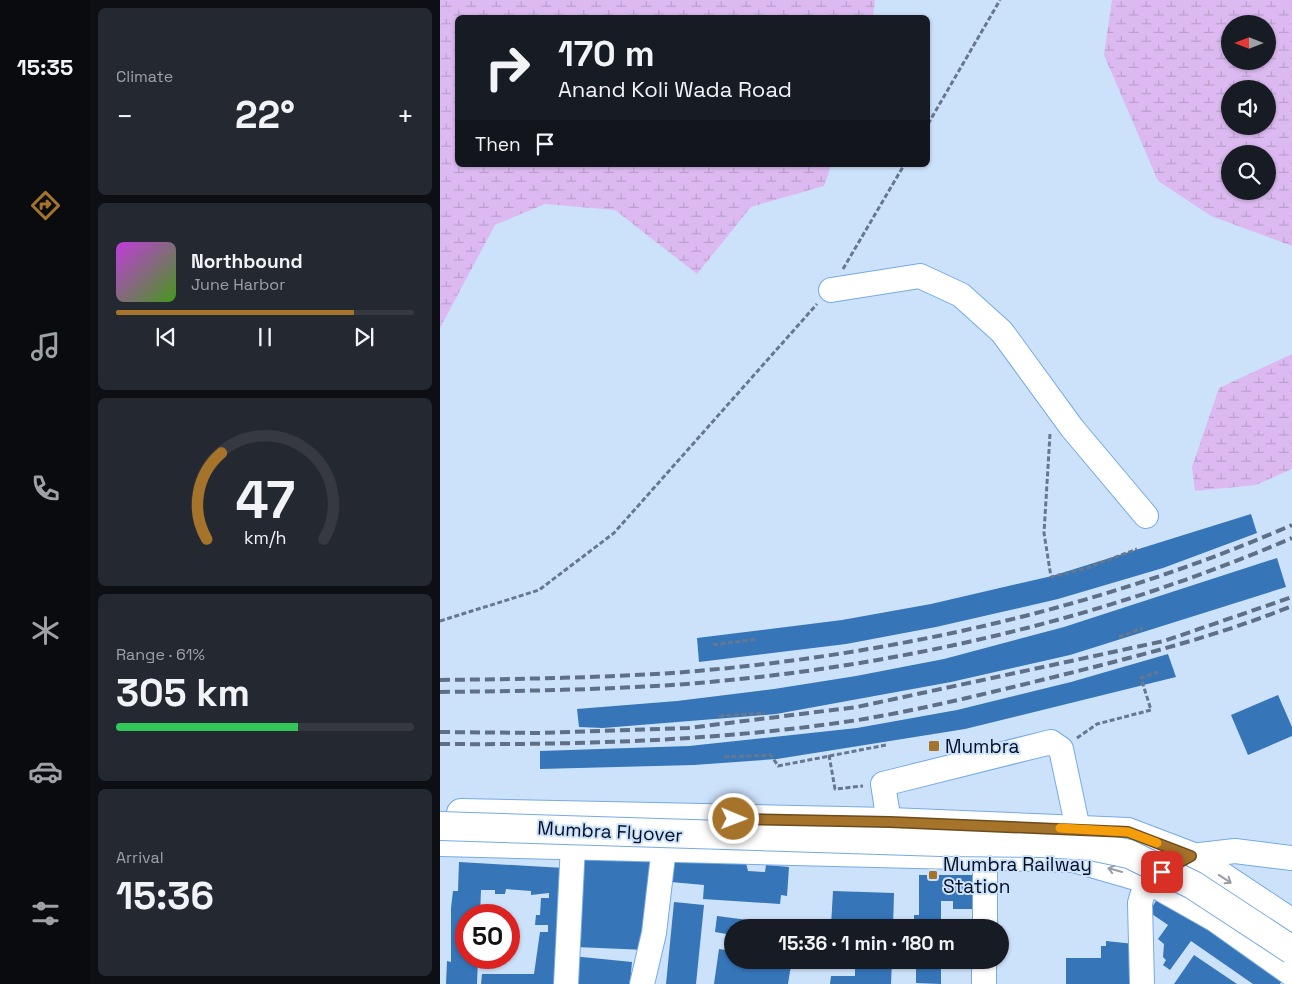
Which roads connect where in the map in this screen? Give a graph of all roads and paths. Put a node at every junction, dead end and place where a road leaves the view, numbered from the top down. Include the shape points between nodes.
1 (1000, 0) edge
2 (930, 121) edge
3 (903, 167) edge
4 (831, 290) junction
5 (1052, 402) junction
6 (1146, 516) dead end
7 (1137, 549) dead end
8 (440, 621) edge
9 (1143, 628) dead end
10 (1119, 637) dead end
11 (758, 639) dead end
12 (713, 645) dead end
13 (1158, 672) dead end
14 (765, 713) dead end
15 (719, 716) dead end
16 (886, 745) dead end
17 (1060, 749) junction
18 (829, 755) junction
19 (724, 757) dead end
20 (884, 784) junction
21 (440, 813) edge
22 (890, 822) junction
23 (440, 826) edge
24 (1078, 829) junction
25 (440, 842) edge
26 (573, 845) junction
27 (664, 847) junction
28 (893, 855) junction
29 (1191, 856) junction
30 (985, 857) junction
31 (1074, 858) junction
32 (1292, 858) edge
33 (1147, 879) junction
34 (984, 919) edge
35 (1292, 922) edge
36 (1292, 950) edge
37 (984, 969) edge
38 (1292, 972) edge
39 (566, 984) edge
40 (642, 984) edge
41 (984, 984) edge
42 (1142, 984) edge

1 - 2 path
3 - 4 path
4 - 5 street via 920,276 961,295 1002,332
4 - 8 path via 614,534 539,590
5 - 6 street
5 - 7 path via 1044,533 1051,577 1087,568
9 - 10 path
11 - 12 path
13 - 17 path via 1141,678 1151,710 1097,724
14 - 15 path
16 - 18 path
17 - 20 street via 1051,742
17 - 24 street
18 - 19 path via 778,766 771,755
18 - 20 path via 835,789
20 - 22 street
21 - 22 main road
22 - 24 main road
22 - 28 street
23 - 36 main road, Mumbra Flyover, bridge via 1091,846 1129,854 1193,885
24 - 29 main road via 1128,832
24 - 31 street
25 - 26 main road
26 - 27 main road
26 - 39 street
27 - 28 main road
27 - 40 street via 654,933
28 - 30 main road
29 - 32 street via 1235,851
29 - 33 street
29 -> 35 main road
30 - 31 main road
30 - 34 street
33 -> 31 main road
33 - 38 main road via 1216,918
33 - 42 street via 1140,902
37 - 41 street

